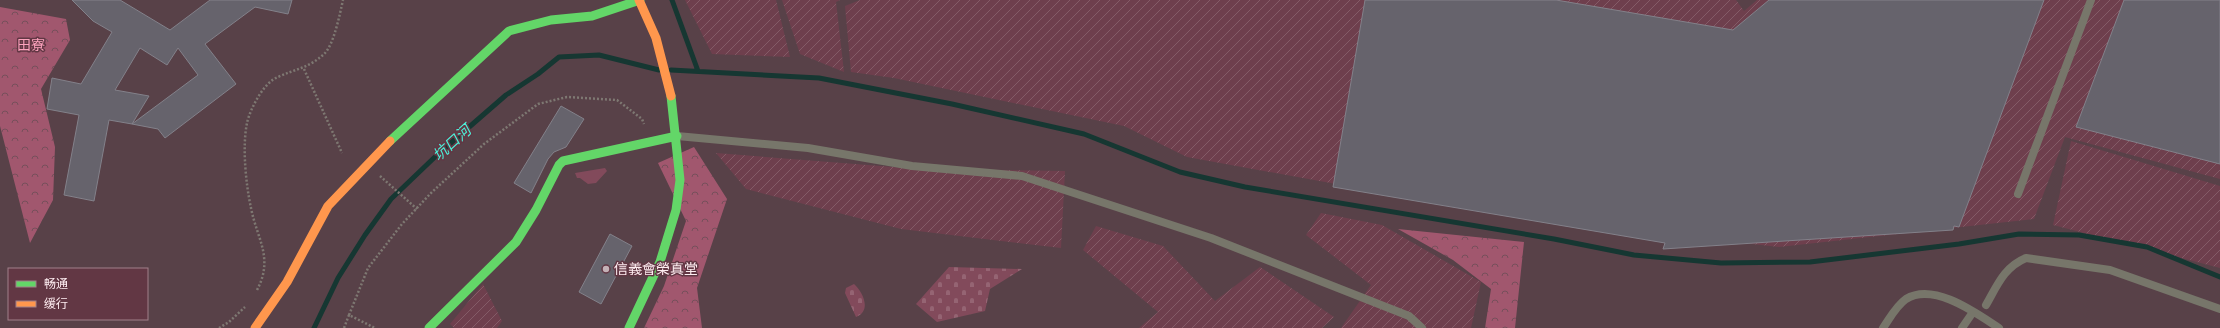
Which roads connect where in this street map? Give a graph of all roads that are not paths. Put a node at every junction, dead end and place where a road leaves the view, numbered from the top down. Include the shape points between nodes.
1 (640, 0) edge
2 (2091, 0) edge
3 (677, 136) junction
4 (2018, 194) dead end
5 (1986, 305) dead end
6 (2220, 309) edge
7 (1973, 312) junction
8 (255, 328) edge
9 (429, 328) edge
10 (629, 328) edge
11 (1422, 328) edge
12 (1883, 328) edge
13 (1962, 328) edge
14 (1999, 328) edge

1 - 3 street via 660,49
1 - 8 street via 592,16 551,20 509,31 440,92 366,164 328,206 287,282
2 - 4 lane
3 - 9 street via 563,161 524,230 508,251 444,310
3 - 10 street via 680,191 667,242
3 - 11 lane via 808,148 912,166 1022,176 1211,238 1409,316
5 - 6 lane via 2008,270 2026,258 2110,270
7 - 12 lane via 1948,298 1930,294 1907,299 1894,311
7 - 13 lane
7 - 14 lane

